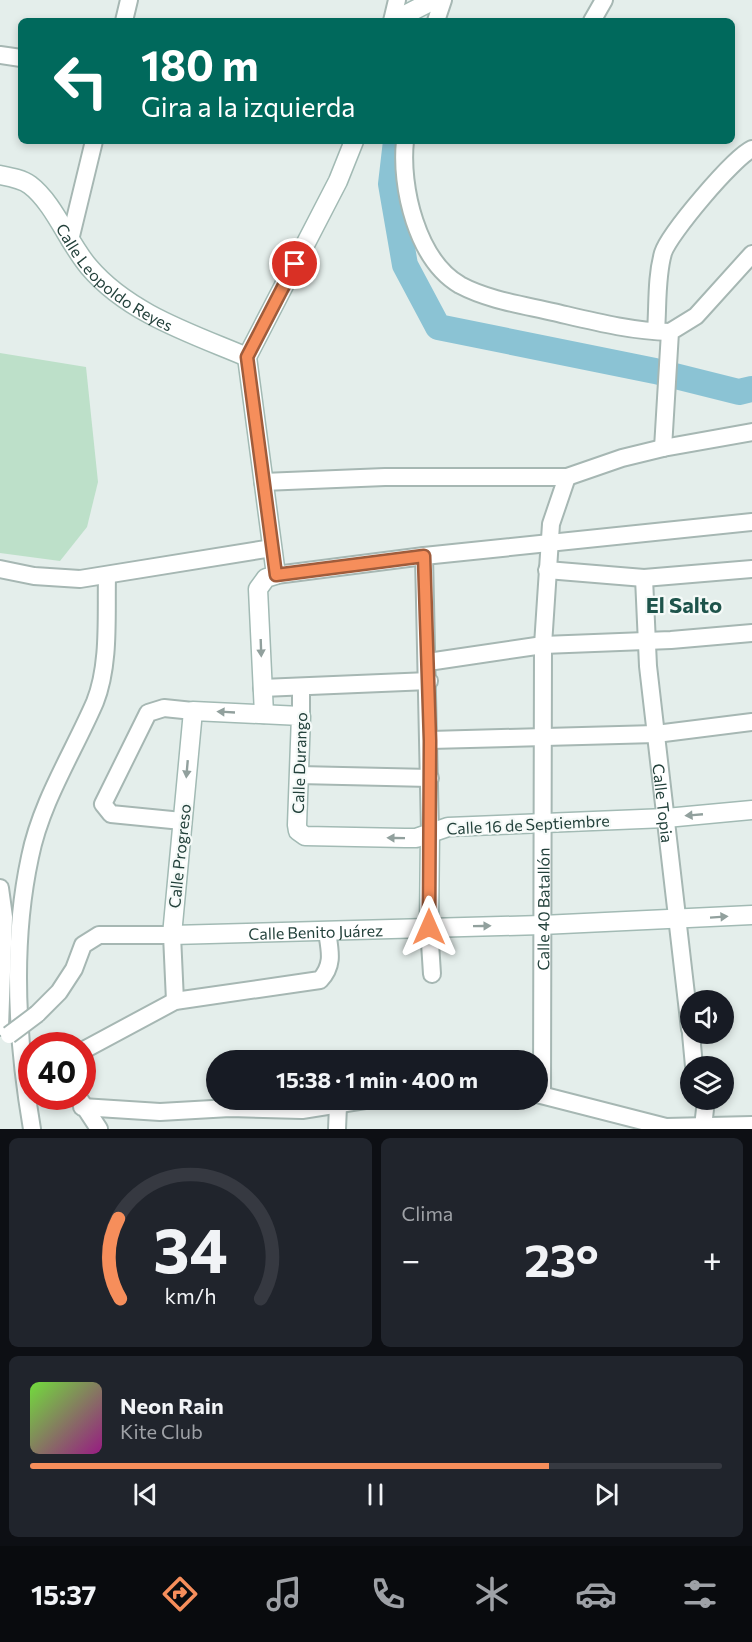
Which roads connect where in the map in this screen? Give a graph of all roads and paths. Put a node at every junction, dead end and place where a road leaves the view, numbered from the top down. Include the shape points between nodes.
1 (129, 0) edge
2 (436, 0) edge
3 (604, 0) edge
4 (397, 14) edge
5 (125, 18) edge
6 (436, 18) edge
7 (594, 18) edge
8 (0, 55) edge
9 (18, 58) edge
10 (93, 144) edge
11 (353, 144) edge
12 (405, 144) edge
13 (752, 149) edge
14 (0, 175) edge
15 (70, 240) junction
16 (752, 254) edge
17 (665, 337) junction
18 (247, 357) junction
19 (752, 432) edge
20 (663, 448) junction
21 (567, 477) junction
22 (263, 482) junction
23 (752, 522) edge
24 (549, 543) junction
25 (272, 548) junction
26 (424, 556) junction
27 (0, 569) edge
28 (752, 569) edge
29 (547, 570) junction
30 (276, 575) junction
31 (107, 576) junction
32 (644, 578) junction
33 (752, 633) edge
34 (646, 641) junction
35 (543, 645) junction
36 (428, 662) junction
37 (429, 681) junction
38 (301, 687) junction
39 (262, 688) junction
40 (193, 711) junction
41 (264, 714) junction
42 (301, 716) junction
43 (752, 722) edge
44 (656, 734) junction
45 (542, 739) junction
46 (430, 741) junction
47 (299, 775) junction
48 (430, 778) junction
49 (752, 810) edge
50 (666, 818) junction
51 (182, 821) junction
52 (540, 824) junction
53 (430, 832) junction
54 (305, 836) joint
55 (0, 888) edge
56 (752, 915) edge
57 (676, 920) junction
58 (542, 925) junction
59 (429, 927) junction
60 (327, 932) junction
61 (172, 935) junction
62 (432, 974) dead end
63 (685, 990) edge
64 (175, 1001) junction
65 (3, 1035) edge
66 (96, 1043) edge
67 (540, 1050) edge
68 (548, 1096) edge
69 (96, 1104) edge
70 (206, 1109) edge
71 (86, 1110) edge
72 (338, 1110) edge
73 (705, 1110) edge
74 (752, 1125) edge
75 (703, 1127) junction
76 (666, 1128) edge
77 (32, 1129) edge
78 (99, 1129) edge
79 (337, 1129) edge

1 - 5 street
2 - 4 street
2 - 6 street
3 - 7 street
8 - 9 street
10 - 15 street
11 - 18 street via 338,181
12 - 17 street via 411,212 423,243 440,267 459,284 493,297
13 - 17 street via 735,161 664,250
14 - 15 street, Calle Leopoldo Reyes via 29,184
15 - 18 street, Calle Leopoldo Reyes via 89,267 126,299 181,329
16 - 17 street via 696,316
17 - 20 street
18 - 22 street
19 - 20 street
20 - 21 street
21 - 22 street
21 - 24 street, Calle 40 Batallón via 556,503
22 - 25 street
23 - 24 street
24 - 26 street
24 - 29 street, Calle 40 Batallón
25 - 30 street
25 - 31 street
26 - 30 street
26 - 36 street
27 - 31 street via 34,576
28 - 32 street
29 - 32 street
29 - 35 street, Calle 40 Batallón
30 -> 39 street via 266,578 258,589
31 - 77 street via 105,654 95,701 55,786 30,856 21,920 23,1071
32 - 34 street, Calle Topia
33 - 34 street
34 - 35 street
34 - 44 street, Calle Topia
35 - 36 street
35 - 45 street, Calle 40 Batallón
36 - 37 street
37 - 38 street
37 - 46 street
38 - 39 street
38 - 42 street, Calle Durango
39 - 41 street
41 -> 40 street
40 -> 51 street, Calle Progreso
40 - 51 street via 156,709 142,720 105,798 106,811 111,814
41 - 42 street
42 - 47 street, Calle Durango
43 - 44 street
44 - 45 street
44 - 50 street, Calle Topia
45 - 46 street
45 - 52 street, Calle 40 Batallón
46 - 48 street
47 - 48 street
47 - 54 street, Calle Durango via 297,825
48 - 53 street
49 -> 50 street, Calle 16 de Septiembre
50 - 52 street, Calle 16 de Septiembre
50 - 57 street, Calle Topia
51 - 61 street, Calle Progreso
52 - 53 street, Calle 16 de Septiembre via 448,826
52 - 58 street, Calle 40 Batallón
53 -> 54 street, Calle 16 de Septiembre via 405,838
53 - 59 street
55 - 65 street via 4,916
57 -> 56 street, Calle Benito Juárez
57 - 58 street, Calle Benito Juárez
57 - 63 street, Calle Topia
59 -> 58 street, Calle Benito Juárez
58 - 67 street, Calle 40 Batallón
59 - 60 street, Calle Benito Juárez
59 - 62 street
60 - 61 street, Calle Benito Juárez
60 - 64 street via 331,961 320,980
61 - 64 street, Calle Progreso
61 - 65 street, Calle Benito Juárez, bridge via 99,935 83,945 59,992 37,1014
64 - 66 street
68 - 76 street
69 - 70 street via 160,1112
71 - 78 street
72 - 79 street
73 - 75 street
74 - 75 street
75 - 76 street

